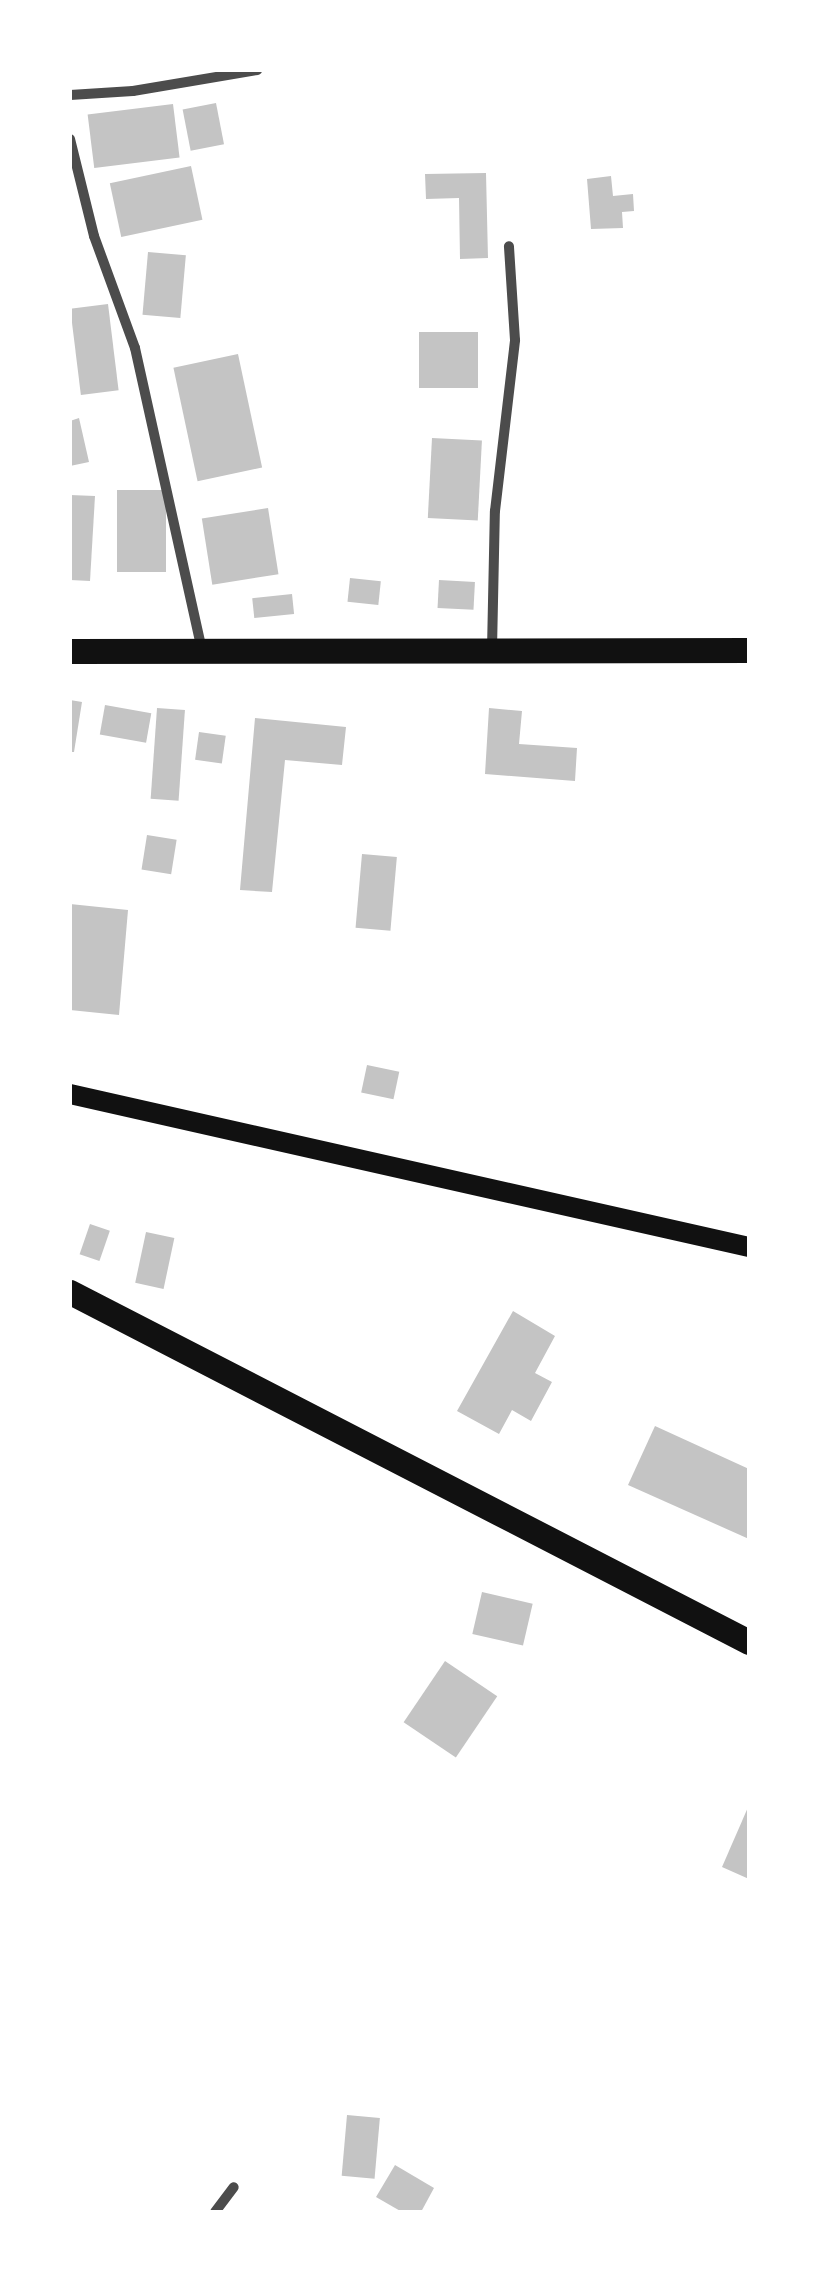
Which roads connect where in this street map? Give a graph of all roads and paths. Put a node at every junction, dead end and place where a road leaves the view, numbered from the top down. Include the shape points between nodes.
1 (257, 70) edge
2 (70, 94) edge
3 (70, 140) edge
4 (509, 246) dead end
5 (492, 650) junction
6 (749, 650) edge
7 (70, 651) edge
8 (203, 651) junction
9 (70, 1094) edge
10 (749, 1247) edge
11 (70, 1292) edge
12 (749, 1642) edge
13 (234, 2187) dead end
14 (215, 2212) edge

1 - 2 street via 133,91
3 - 8 street via 94,236 135,348
4 - 5 street via 515,340 495,511
5 - 6 main road
5 - 8 main road
7 - 8 main road
9 - 10 main road
11 - 12 main road
13 - 14 street

